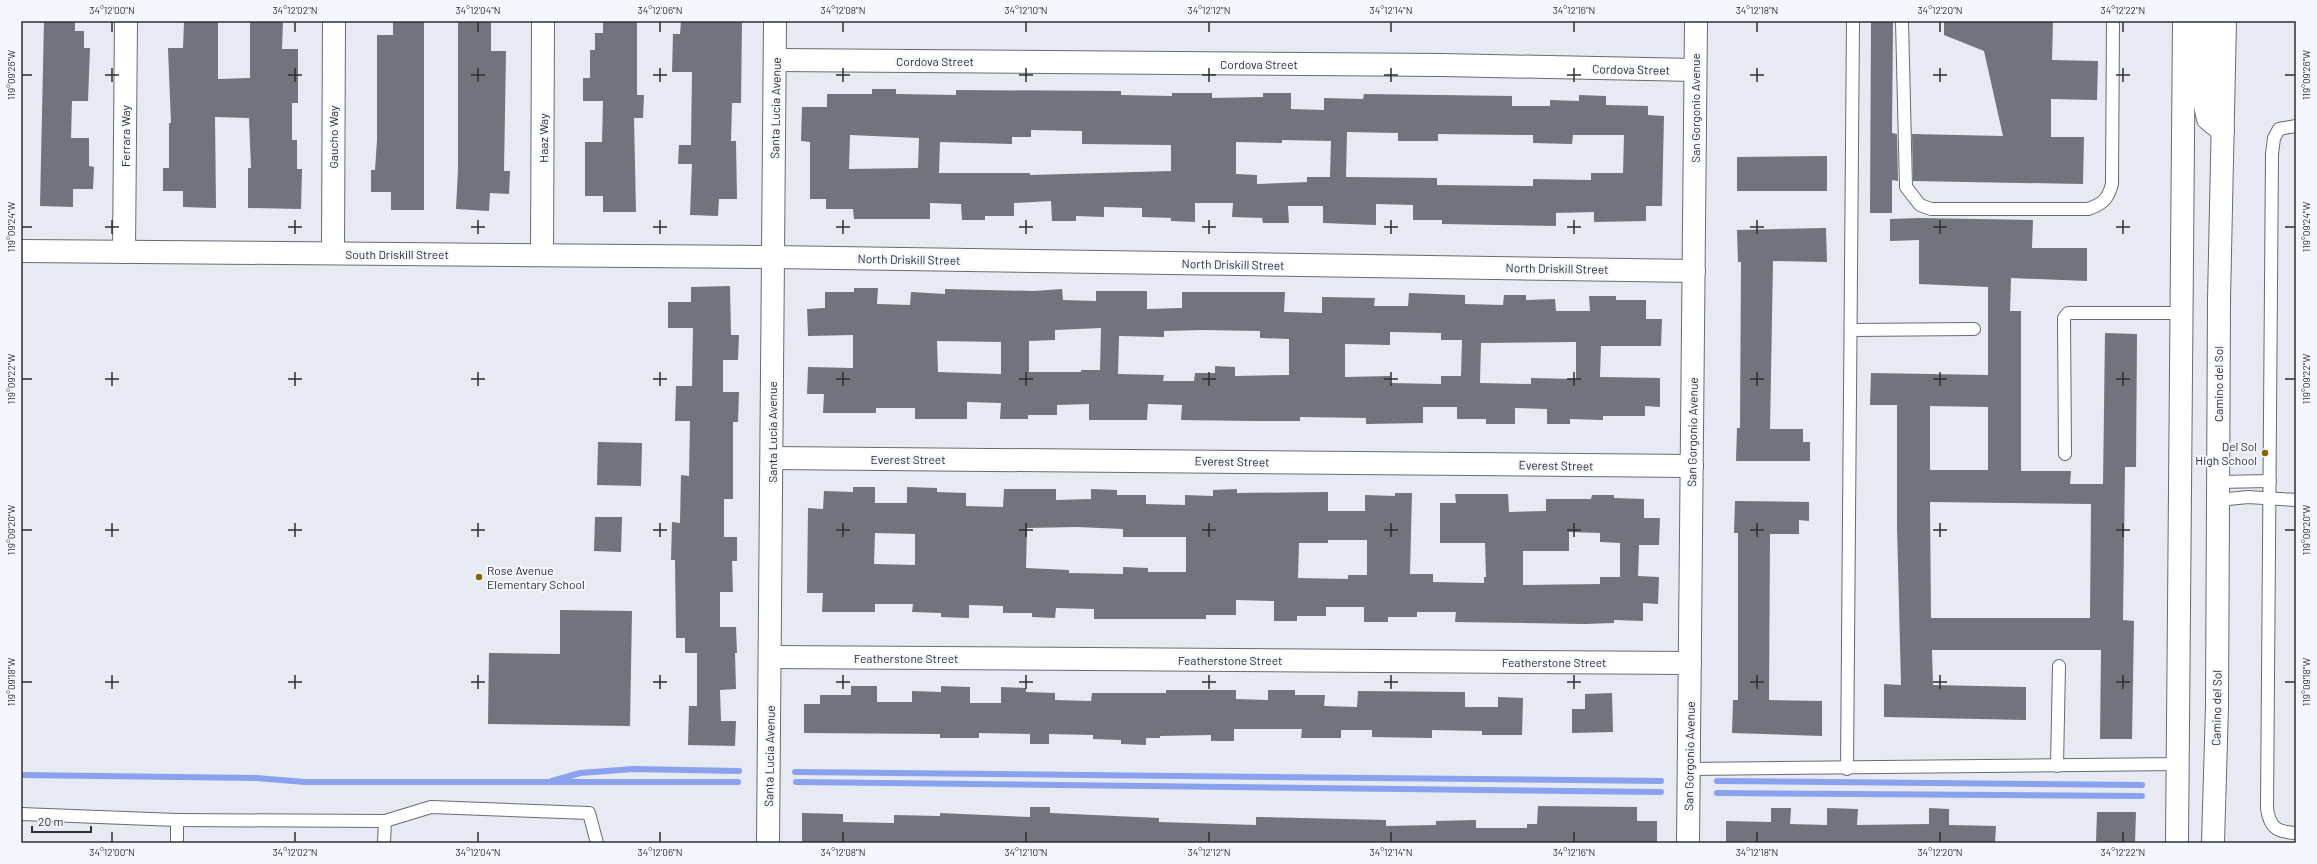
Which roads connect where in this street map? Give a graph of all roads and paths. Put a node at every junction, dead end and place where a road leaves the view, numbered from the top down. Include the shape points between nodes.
1 (126, 21) edge
2 (334, 21) edge
3 (544, 21) edge
4 (775, 21) edge
5 (1696, 21) edge
6 (1853, 21) edge
7 (1902, 21) edge
8 (2113, 21) edge
9 (2184, 21) edge
10 (2205, 21) edge
11 (2225, 21) edge
12 (775, 60) junction
13 (1696, 70) junction
14 (2296, 126) edge
15 (2223, 131) junction
16 (21, 251) edge
17 (124, 252) junction
18 (332, 253) junction
19 (542, 255) junction
20 (773, 257) junction
21 (1694, 271) junction
22 (2182, 313) junction
23 (1974, 329) dead end
24 (1851, 330) junction
25 (2065, 454) dead end
26 (772, 458) junction
27 (1692, 466) junction
28 (2270, 481) junction
29 (2218, 491) junction
30 (2270, 498) junction
31 (2296, 500) edge
32 (770, 657) junction
33 (1690, 663) junction
34 (2059, 666) dead end
35 (2178, 764) junction
36 (2057, 766) junction
37 (1689, 769) junction
38 (1848, 769) junction
39 (21, 814) edge
40 (177, 820) junction
41 (386, 821) junction
42 (2296, 833) edge
43 (176, 843) edge
44 (384, 843) edge
45 (597, 843) edge
46 (768, 843) edge
47 (1688, 843) edge
48 (2177, 843) edge
49 (2213, 843) edge

1 - 17 street, Ferrara Way
2 - 18 street, Gaucho Way
3 - 19 street, Haaz Way
4 - 12 street, Santa Lucia Avenue
5 - 13 street, San Gorgonio Avenue
6 - 24 lane
7 - 8 lane via 1906,187 1920,205 1931,209 2088,209 2100,205 2108,197 2112,184
9 - 22 street
10 - 15 street via 2204,100 2208,119
11 - 15 street, Camino del Sol
12 - 13 street, Cordova Street via 1434,65
12 - 20 street, Santa Lucia Avenue
13 - 21 street, San Gorgonio Avenue
14 - 28 lane via 2279,129 2274,138 2272,154
15 - 29 street, Camino del Sol
16 - 17 street, South Driskill Street
17 - 18 street, South Driskill Street
18 - 19 street, South Driskill Street
19 - 20 street, South Driskill Street
20 - 21 street, North Driskill Street
20 - 26 street, Santa Lucia Avenue
21 - 27 street, San Gorgonio Avenue
22 - 25 lane via 2068,313 2064,318
22 - 35 street
23 - 24 lane
24 - 38 lane
26 - 27 street, Everest Street
26 - 32 street, Santa Lucia Avenue
27 - 33 street, San Gorgonio Avenue
28 - 29 lane
28 - 30 lane
29 - 30 lane
29 - 49 street, Camino del Sol
30 - 31 lane
30 - 42 lane via 2267,809 2269,822 2277,829
32 - 33 street, Featherstone Street
32 - 46 street, Santa Lucia Avenue
33 - 37 street, San Gorgonio Avenue
34 - 36 lane
35 - 36 lane
35 - 48 street
36 - 38 lane
37 - 38 lane
37 - 47 street, San Gorgonio Avenue
39 - 40 lane
40 - 41 lane
40 - 43 lane
41 - 44 lane
41 - 45 lane via 431,808 589,813

